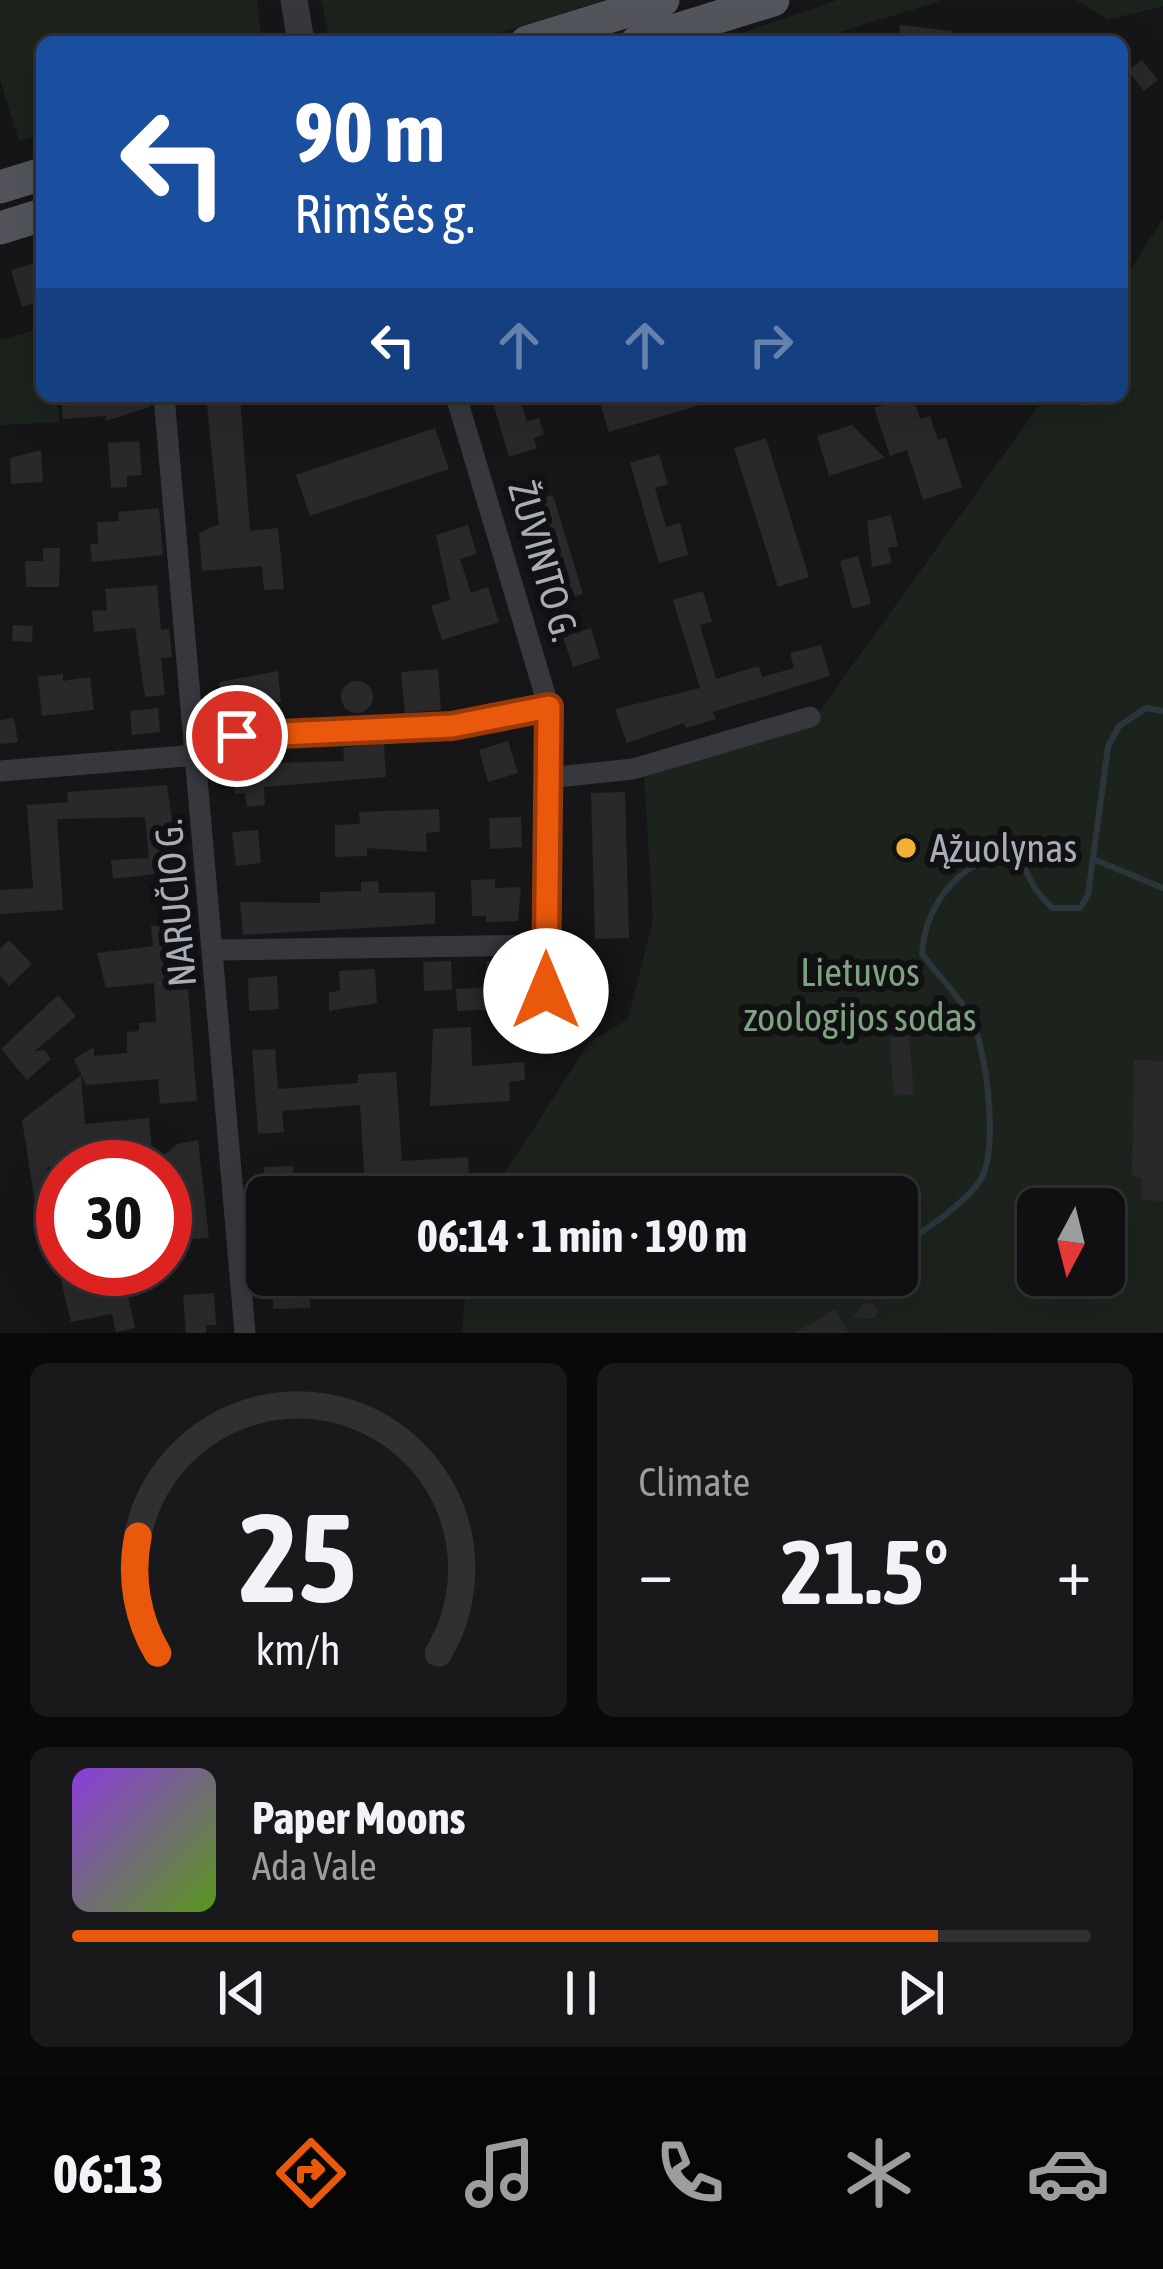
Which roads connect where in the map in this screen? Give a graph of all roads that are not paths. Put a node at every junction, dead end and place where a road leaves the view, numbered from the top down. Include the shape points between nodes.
1 (294, 0) edge
2 (663, 0) edge
3 (773, 0) edge
4 (300, 36) edge
5 (546, 36) edge
6 (657, 36) edge
7 (36, 176) edge
8 (0, 187) edge
9 (36, 217) edge
10 (0, 228) edge
11 (165, 402) edge
12 (458, 402) edge
13 (549, 707) junction
14 (810, 717) dead end
15 (196, 746) junction
16 (0, 771) edge
17 (547, 778) junction
18 (546, 945) junction
19 (216, 950) junction
20 (547, 1036) dead end
21 (245, 1333) edge

1 - 4 street
2 - 5 main road
3 - 6 main road
7 - 8 main road
9 - 10 main road
11 - 15 street, NARUČIO G.
12 - 13 street, ŽUVINTO G.
13 - 15 street via 452,726
13 - 17 street, ŽUVINTO G.
14 - 17 street via 634,769
15 - 16 street
15 - 19 street, NARUČIO G.
17 - 18 street, ŽUVINTO G.
18 - 19 street
18 - 20 street, ŽUVINTO G.
19 - 21 street, NARUČIO G.

